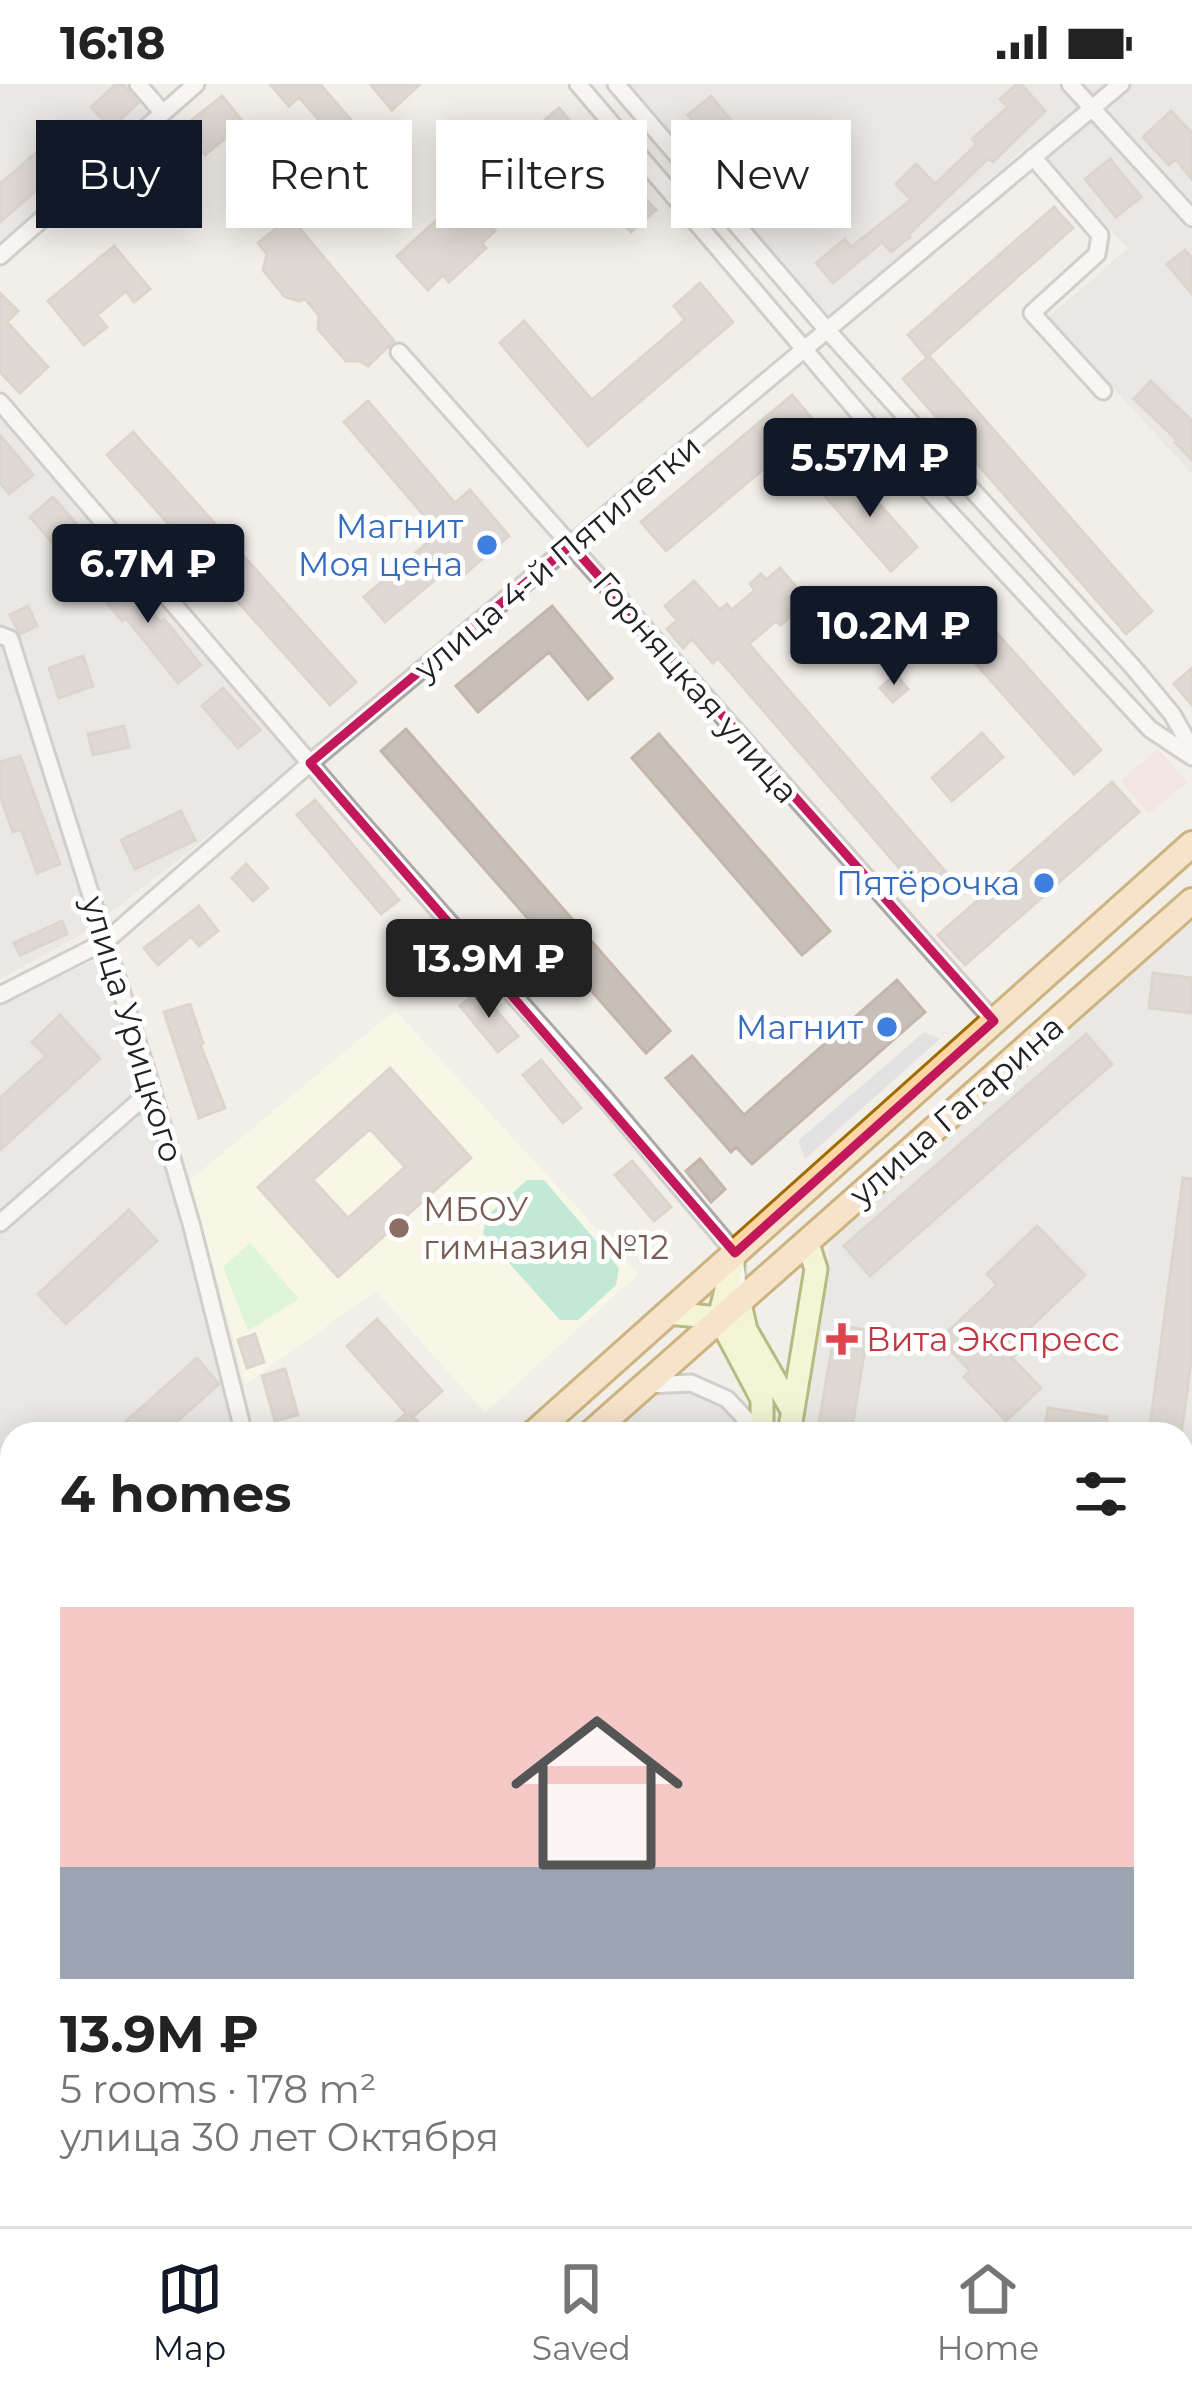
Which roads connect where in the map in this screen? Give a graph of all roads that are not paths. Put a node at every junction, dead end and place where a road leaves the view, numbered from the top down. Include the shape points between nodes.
1 (138, 84) edge
2 (196, 84) edge
3 (578, 84) edge
4 (616, 84) edge
5 (1070, 84) edge
6 (1120, 84) edge
7 (1091, 107) junction
8 (163, 113) junction
9 (1033, 157) junction
10 (1192, 218) edge
11 (0, 256) edge
12 (827, 330) junction
13 (806, 349) junction
14 (398, 352) dead end
15 (1103, 391) dead end
16 (0, 402) edge
17 (572, 545) junction
18 (0, 635) edge
19 (1192, 753) edge
20 (310, 763) junction
21 (1192, 844) edge
22 (1192, 902) edge
23 (106, 941) junction
24 (0, 995) edge
25 (994, 1021) junction
26 (152, 1090) junction
27 (0, 1223) edge
28 (807, 1240) junction
29 (735, 1252) junction
30 (740, 1300) junction
31 (668, 1313) junction
32 (719, 1318) junction
33 (758, 1353) junction
34 (645, 1385) junction
35 (792, 1410) junction
36 (241, 1422) edge
37 (546, 1422) edge
38 (603, 1422) edge
39 (750, 1422) edge
40 (761, 1422) edge
41 (790, 1422) edge

1 - 8 street
2 - 8 street
3 - 13 street
4 - 12 street
5 - 7 street
6 - 7 street, улица 4-й Пятилетки
7 - 9 street, улица 4-й Пятилетки
7 - 10 street
8 - 11 street
9 - 12 street, улица 4-й Пятилетки
9 - 15 street via 1100,235 1097,254 1032,313
12 - 13 street, улица 4-й Пятилетки
12 - 19 street via 1132,666
13 - 17 street, улица 4-й Пятилетки
13 - 19 street via 1150,729
14 - 17 street, Горняцкая улица
16 - 20 street
17 - 20 street, улица 4-й Пятилетки
17 - 25 street, Горняцкая улица
18 - 23 street, улица Урицкого via 10,639
20 - 23 street, улица 4-й Пятилетки
20 - 29 street
21 - 25 main road, улица Гагарина
22 - 28 main road, улица Гагарина
23 - 24 street, улица 4-й Пятилетки
23 - 26 street, улица Урицкого
25 - 29 main road, улица Гагарина
26 - 27 street
26 - 36 street, улица Урицкого
28 - 30 main road, улица Гагарина
28 - 35 main road via 816,1269
29 - 30 street
29 - 31 main road, улица Гагарина
29 - 32 main road
30 - 32 main road, улица Гагарина
30 - 33 main road
31 - 32 main road
31 - 37 main road, улица Гагарина
32 - 33 main road
32 - 34 main road, улица Гагарина
32 - 40 main road via 762,1399
33 - 35 main road
34 - 38 main road, улица Гагарина
34 - 39 street via 691,1383 728,1399
35 - 41 main road

